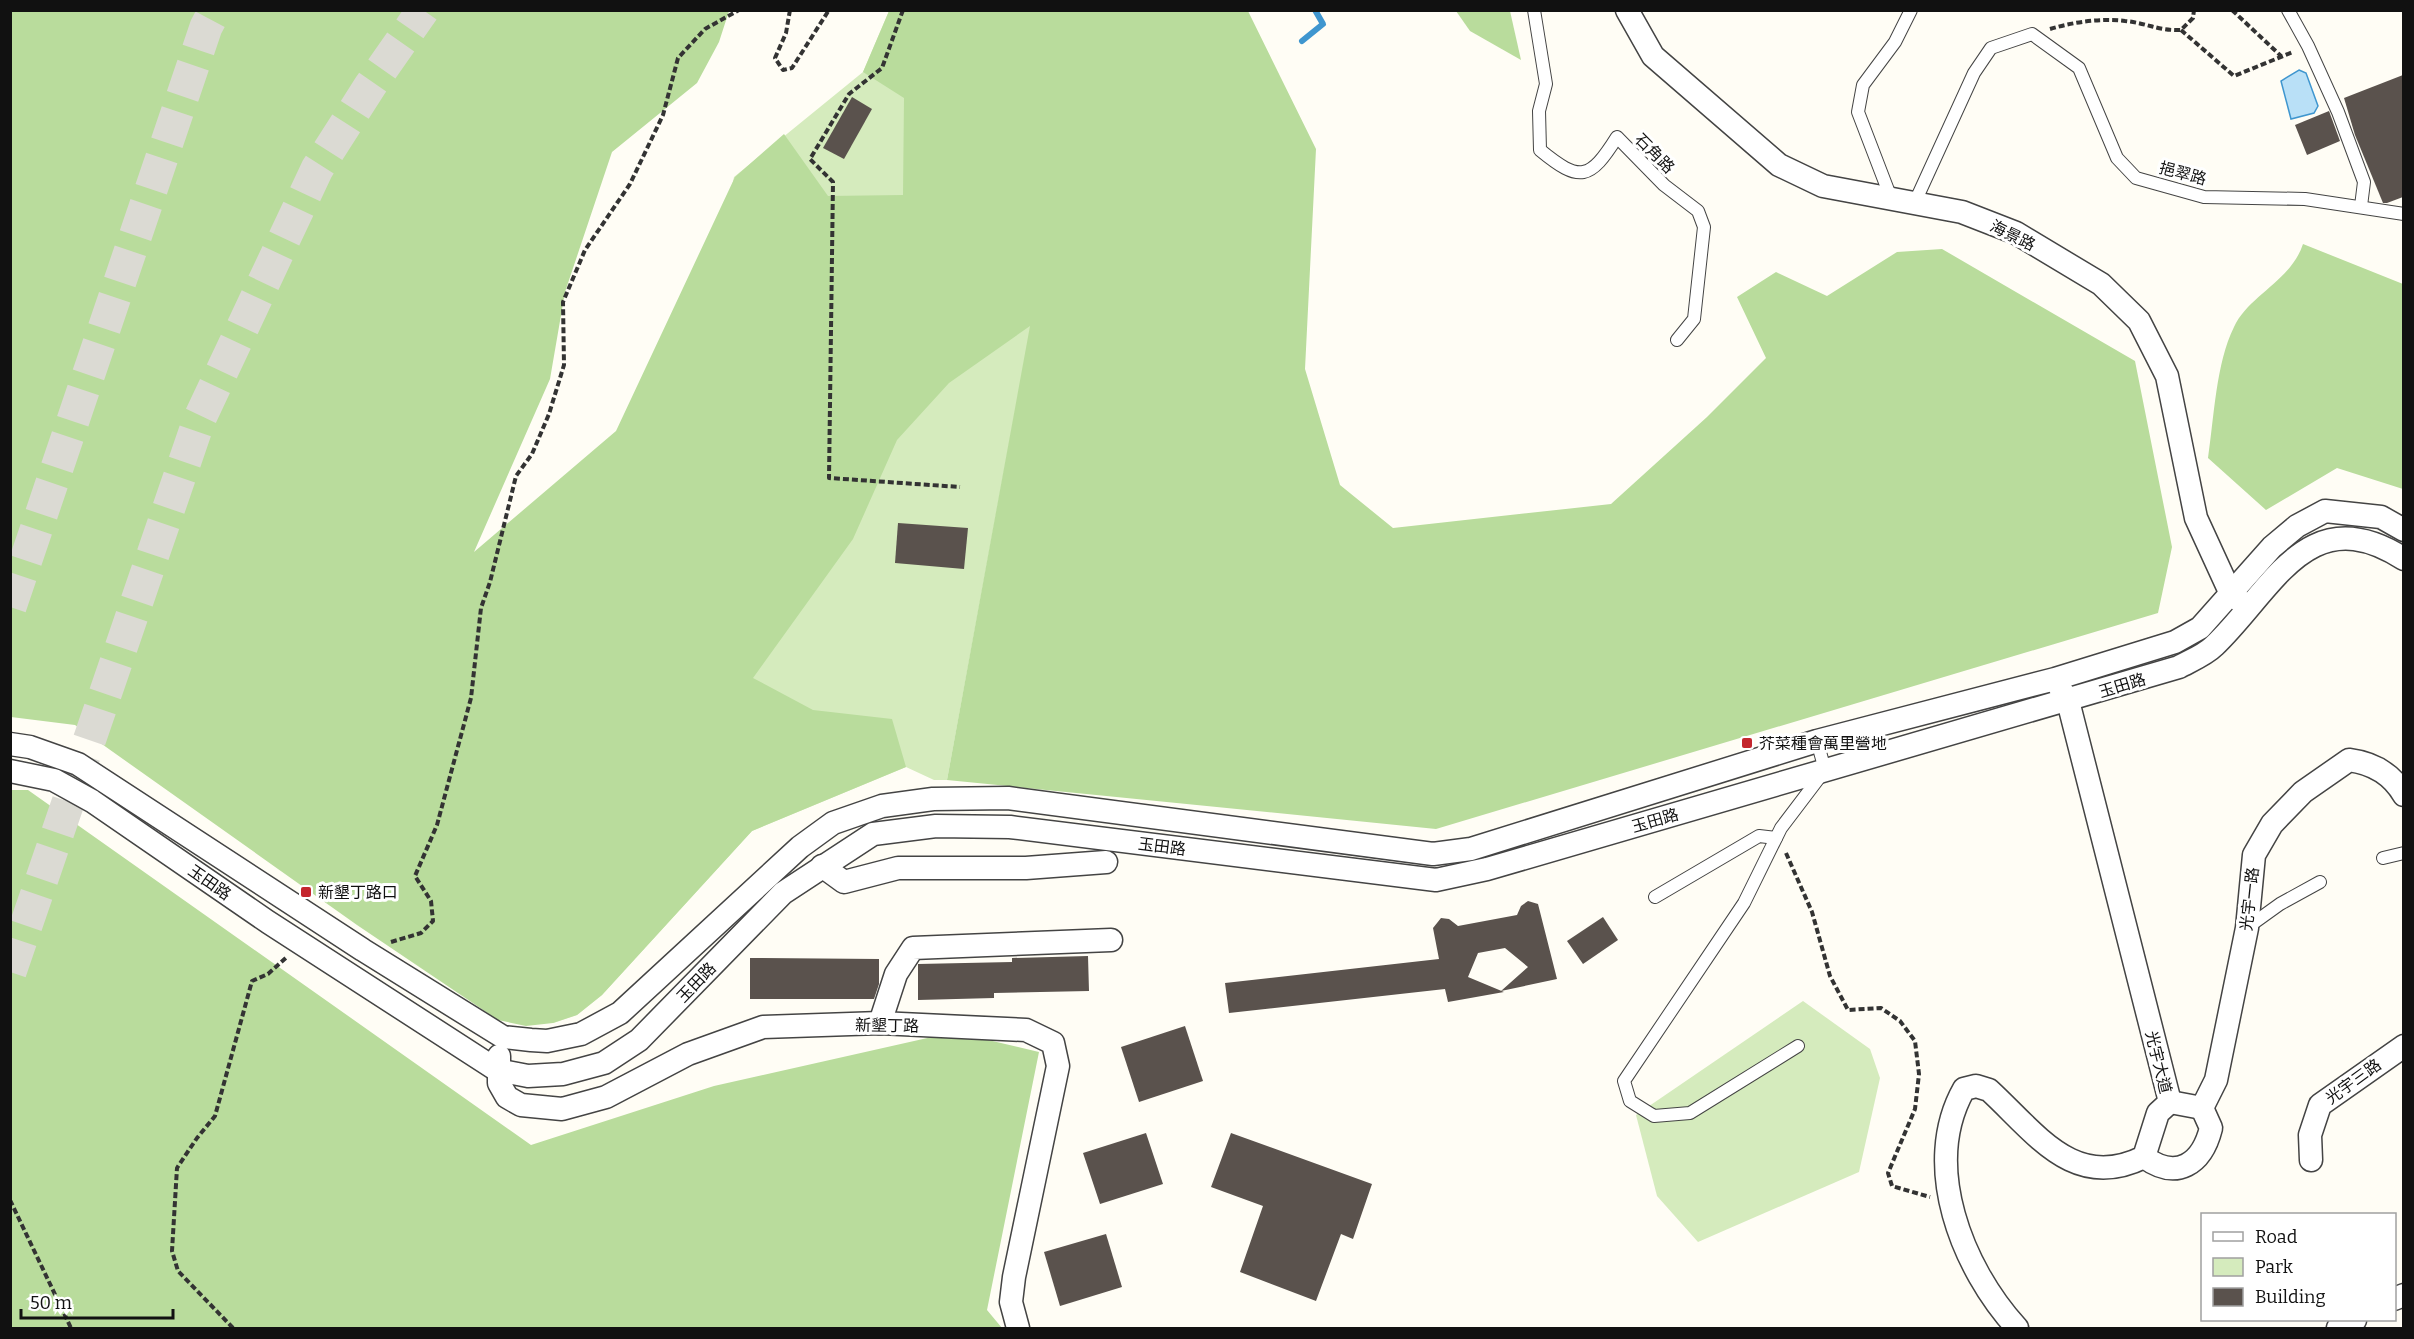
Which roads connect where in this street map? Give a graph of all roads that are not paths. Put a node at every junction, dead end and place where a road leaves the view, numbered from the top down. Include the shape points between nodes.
1 (1534, 10) edge
2 (1628, 10) edge
3 (1911, 10) edge
4 (2288, 10) edge
5 (1891, 198) junction
6 (1915, 202) junction
7 (2361, 206) junction
8 (2403, 214) edge
9 (1677, 340) dead end
10 (2403, 530) edge
11 (2403, 559) edge
12 (2230, 592) junction
13 (2247, 609) junction
14 (2055, 679) junction
15 (2068, 701) junction
16 (1817, 741) junction
17 (10, 744) edge
18 (1825, 770) junction
19 (10, 771) edge
20 (2403, 795) edge
21 (1776, 838) junction
22 (2403, 853) edge
23 (2383, 858) dead end
24 (1106, 862) dead end
25 (822, 866) junction
26 (2320, 882) dead end
27 (1655, 897) dead end
28 (2247, 928) junction
29 (1111, 940) dead end
30 (880, 1023) junction
31 (502, 1037) junction
32 (1798, 1046) dead end
33 (2403, 1046) edge
34 (497, 1070) junction
35 (2170, 1102) junction
36 (2202, 1108) junction
37 (2144, 1157) junction
38 (2311, 1160) dead end
39 (2353, 1321) edge
40 (1018, 1329) edge
41 (2016, 1329) edge
42 (2338, 1329) edge

1 - 9 lane, 石角路 via 1546,84 1539,111 1540,150 1576,173 1588,172 1600,163 1617,137 1664,185 1698,211 1704,227 1694,319
2 - 5 street, 海景路 via 1653,56 1779,165 1823,186
3 - 5 lane via 1895,42 1863,85 1857,112
4 - 7 lane via 2338,112 2364,182
5 - 6 street, 海景路
6 - 7 lane, 挹翠路 via 1974,73 1991,48 2032,34 2079,68 2117,158 2136,178 2204,197 2305,198
6 - 12 street, 海景路 via 1962,212 2016,233 2102,284 2139,321 2168,376 2196,518
7 - 8 lane, 挹翠路
10 - 12 street, 玉田路 via 2381,517 2325,511 2297,526 2272,547
11 - 13 street, 玉田路 via 2391,550 2358,538 2328,538 2278,574
12 - 13 street, 海景路
12 - 14 street, 玉田路 via 2200,628 2175,642
13 - 15 street, 玉田路 via 2213,648 2179,667
14 - 15 street, 光宇大道
14 - 16 street, 玉田路
15 - 18 street, 玉田路
15 - 35 street, 光宇大道
16 - 18 lane
16 - 31 street, 玉田路 via 1471,849 1434,854 1008,798 882,806 833,823 800,847 620,1013 581,1034 547,1041
17 - 31 street, 玉田路 via 78,764
18 - 21 lane
18 - 25 street, 玉田路 via 1487,869 1436,880 1010,827 936,826 873,834
19 - 34 street, 玉田路 via 54,780 92,801 301,944
20 - 28 street, 光宇一路 via 2398,784 2369,763 2349,760 2303,792 2272,824 2254,855
21 - 27 lane via 1759,836
21 - 32 lane via 1744,903 1624,1081 1630,1101 1654,1116 1690,1113
22 - 23 lane
24 - 25 street via 1026,868 898,868 844,882
25 - 34 street, 玉田路 via 783,893 639,1040 604,1063 540,1076
26 - 28 lane
28 - 36 street, 光宇一路 via 2216,1080
29 - 30 street via 913,948 896,974
30 - 34 street, 新墾丁路 via 763,1028 688,1054 606,1097 562,1108 521,1105 507,1097
30 - 40 street, 新墾丁路 via 1026,1030 1053,1043 1058,1066 1013,1285 1011,1302
31 - 34 street, 新墾丁路
33 - 38 street, 光宇三路 via 2320,1105 2310,1135
35 - 36 street
35 - 37 street, 光宇大道 via 2158,1113
36 - 37 street via 2211,1128 2206,1147 2193,1162 2179,1167 2156,1166
37 - 41 street via 2114,1169 2088,1168 2064,1158 1989,1090 1976,1086 1964,1089 1951,1111 1945,1159 1951,1203 1972,1265
39 - 42 street

